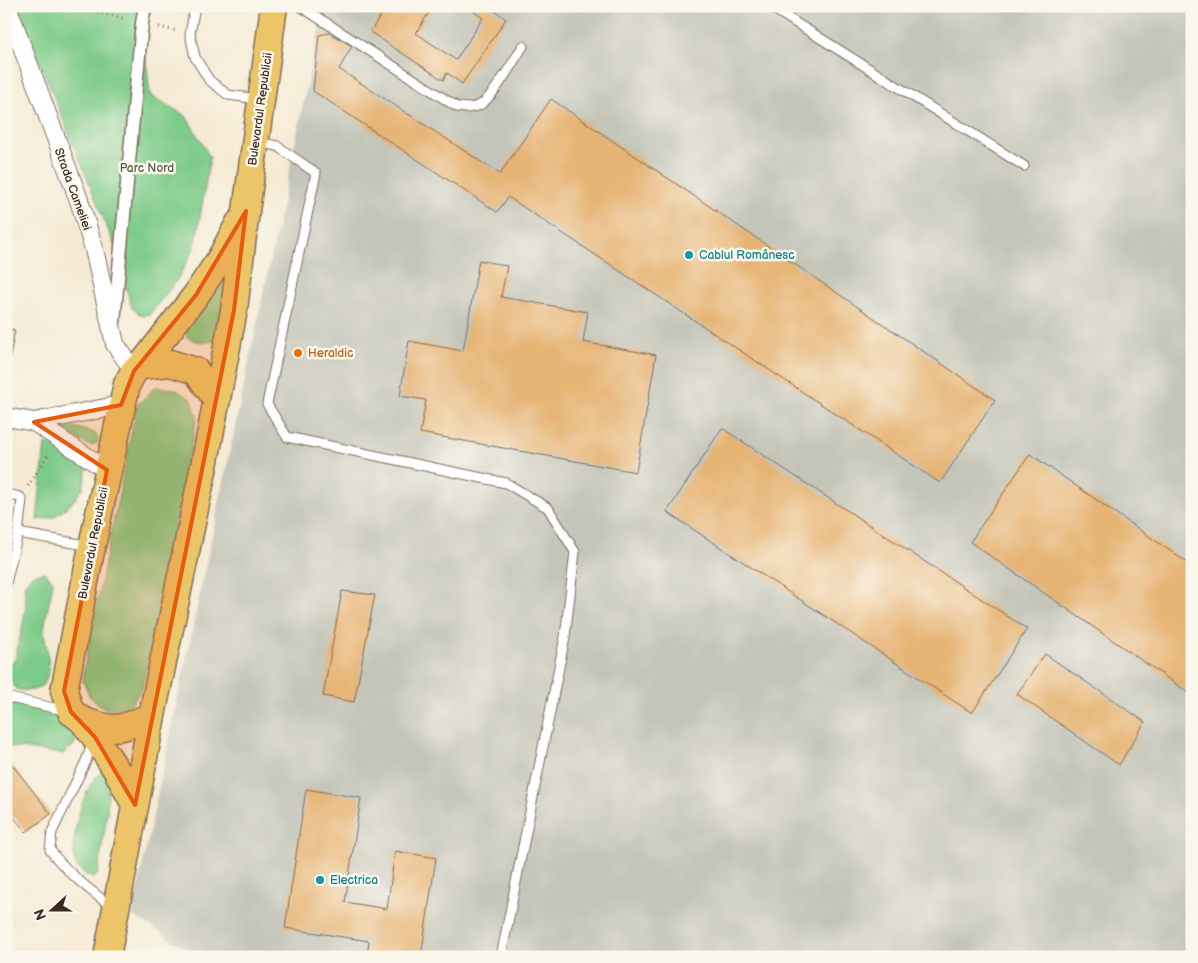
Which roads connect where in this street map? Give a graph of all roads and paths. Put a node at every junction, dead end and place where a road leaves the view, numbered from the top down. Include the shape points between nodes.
1 (7, 6) edge
2 (145, 6) edge
3 (194, 6) edge
4 (274, 6) edge
5 (300, 6) edge
6 (769, 6) edge
7 (523, 46) dead end
8 (261, 100) junction
9 (255, 141) junction
10 (1024, 166) dead end
11 (246, 211) junction
12 (113, 333) junction
13 (137, 369) junction
14 (217, 400) junction
15 (121, 405) junction
16 (6, 417) edge
17 (34, 422) junction
18 (59, 439) junction
19 (107, 470) junction
20 (6, 494) edge
21 (20, 497) junction
22 (18, 533) junction
23 (92, 546) junction
24 (6, 583) edge
25 (6, 697) edge
26 (152, 715) junction
27 (83, 723) junction
28 (135, 805) junction
29 (116, 910) junction
30 (107, 957) edge
31 (501, 957) edge

1 - 12 street, Strada Cameliei via 79,200
2 - 12 street
3 - 8 lane via 190,34 194,57 209,80 228,95
4 - 8 main road, Bulevardul Republicii
5 - 7 lane via 456,107 469,109 481,105
6 - 10 lane
8 - 9 main road, Bulevardul Republicii
9 - 11 main road, Bulevardul Republicii
9 - 31 lane via 277,146 316,173 267,404 287,437 506,483 548,508 575,552 565,637
11 - 13 main road, Bulevardul Republicii via 196,295
11 - 14 main road, Bulevardul Republicii via 234,310
12 - 13 street, Strada Cameliei via 115,344
13 - 14 main road via 170,363 196,371
13 - 15 main road, Bulevardul Republicii via 127,384
14 - 26 main road, Bulevardul Republicii
15 - 17 street
15 - 19 main road, Bulevardul Republicii
16 - 17 street
17 - 18 street
18 - 19 street
18 - 21 path
19 - 23 main road, Bulevardul Republicii
20 - 21 lane
21 - 22 lane
22 - 23 lane
22 - 24 lane
23 - 27 main road, Bulevardul Republicii via 64,690
25 - 27 lane
26 - 27 main road via 118,729
26 - 28 main road, Bulevardul Republicii
27 - 28 main road, Bulevardul Republicii via 117,771
27 - 29 lane via 86,761 52,832 50,850 82,884
28 - 29 main road, Bulevardul Republicii
29 - 30 main road, Bulevardul Republicii

